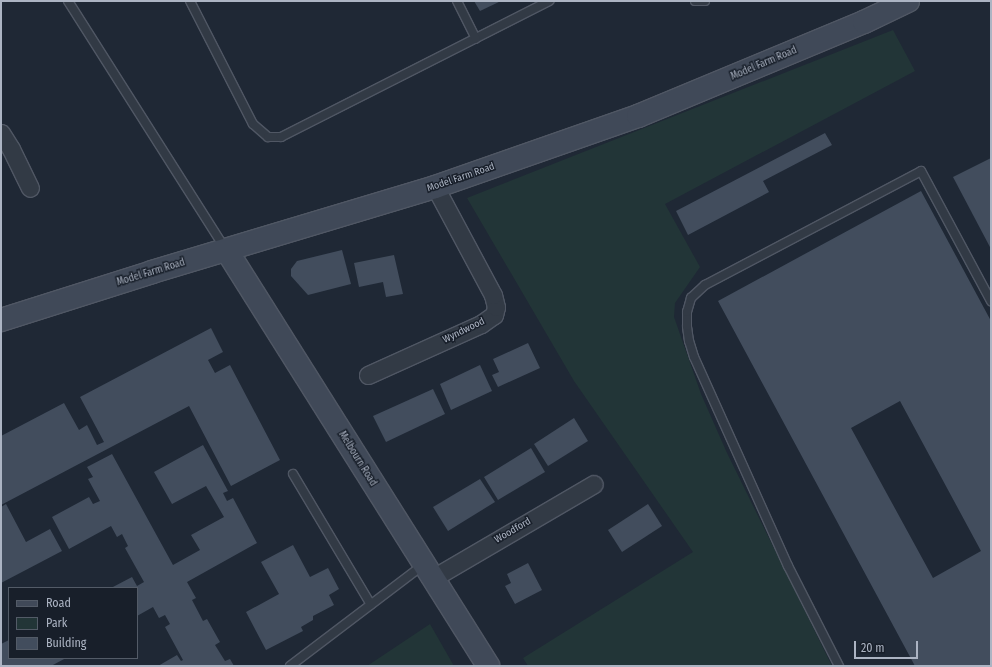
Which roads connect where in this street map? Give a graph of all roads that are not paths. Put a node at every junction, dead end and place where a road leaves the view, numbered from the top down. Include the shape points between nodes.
1 (68, 1) edge
2 (190, 1) edge
3 (457, 1) edge
4 (549, 1) edge
5 (695, 1) edge
6 (704, 1) edge
7 (908, 1) edge
8 (476, 39) junction
9 (1, 133) edge
10 (435, 187) junction
11 (30, 188) dead end
12 (227, 251) junction
13 (991, 301) edge
14 (1, 320) edge
15 (368, 375) dead end
16 (293, 474) dead end
17 (594, 484) dead end
18 (428, 571) junction
19 (371, 604) junction
20 (290, 666) edge
21 (488, 666) edge
22 (839, 666) edge

1 - 12 lane
2 - 8 lane via 253,124 268,137 281,137 293,132
3 - 8 lane
4 - 8 lane
5 - 6 lane
7 - 10 main road, Model Farm Road via 864,22 638,116
9 - 11 street
10 - 12 main road, Model Farm Road
10 - 15 street, Wyndwood via 493,295 496,307 494,316
12 - 14 main road, Model Farm Road
12 - 18 main road, Melbourn Road
13 - 22 lane via 921,171 704,285 691,298 687,326 688,341 694,357 788,566
16 - 19 lane
17 - 18 street, Woodford
18 - 19 lane
18 - 21 main road, Melbourn Road
19 - 20 lane

